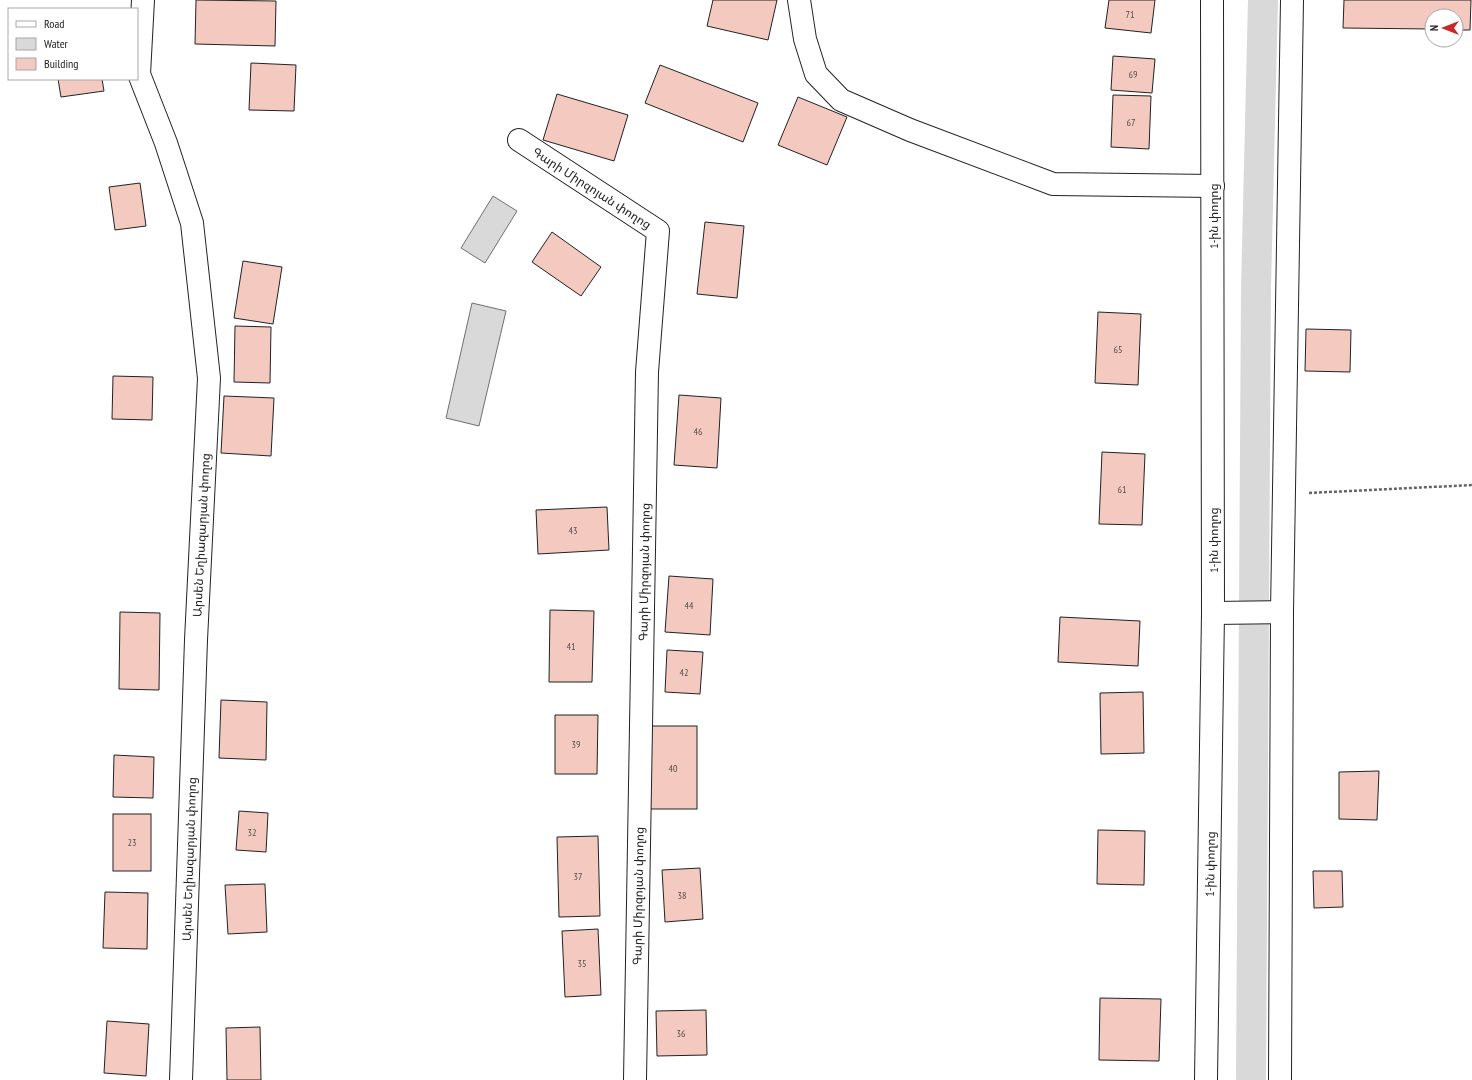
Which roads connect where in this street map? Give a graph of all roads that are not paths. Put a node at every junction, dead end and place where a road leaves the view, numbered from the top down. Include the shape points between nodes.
1 (143, 0) edge
2 (799, 0) edge
3 (1212, 0) edge
4 (1292, 0) edge
5 (519, 140) dead end
6 (1213, 186) junction
7 (1282, 612) junction
8 (1213, 613) junction
9 (181, 1080) edge
10 (636, 1080) edge
11 (1206, 1080) edge
12 (1280, 1080) edge

1 - 9 street, Արսեն Եղիազարյան փողոց via 139,74 166,143 192,223 209,378 196,640
2 - 6 street via 805,39 816,74 841,100 910,130 1053,184
3 - 6 street, 1-ին փողոց
4 - 7 street
5 - 10 street, Գարի Միրզոյան փողոց via 658,231 647,372
6 - 8 street, 1-ին փողոց
7 - 8 street
7 - 12 street
8 - 11 street, 1-ին փողոց

